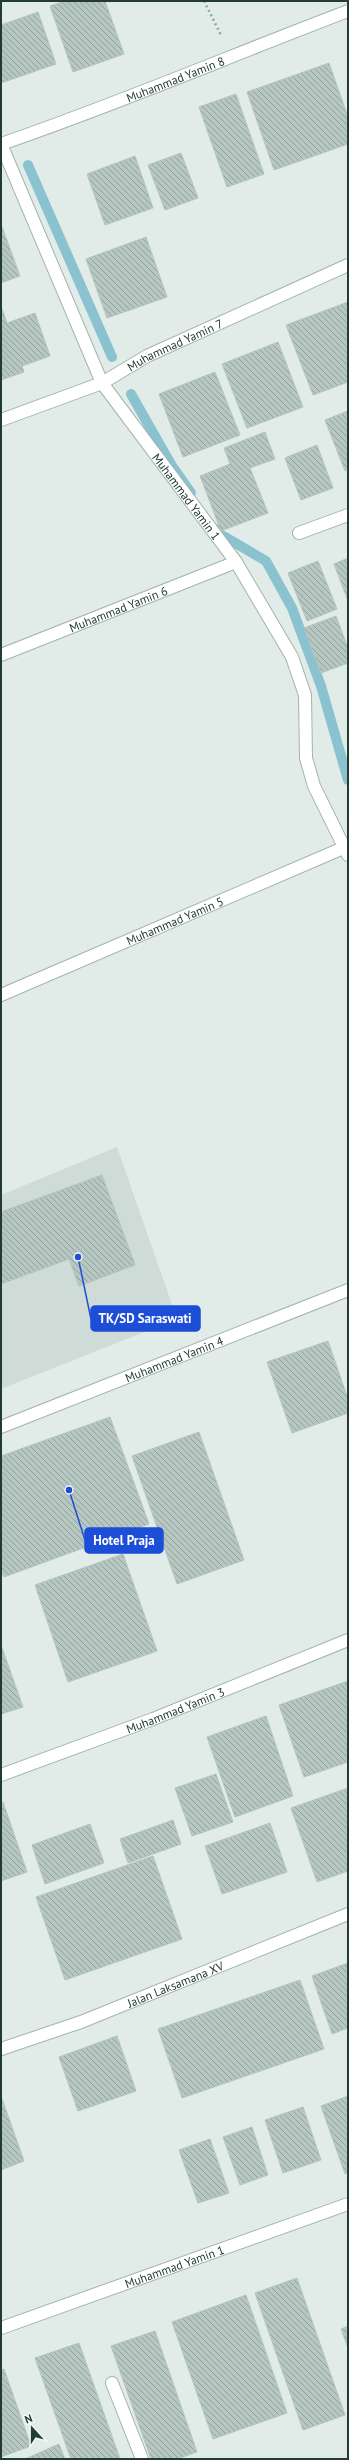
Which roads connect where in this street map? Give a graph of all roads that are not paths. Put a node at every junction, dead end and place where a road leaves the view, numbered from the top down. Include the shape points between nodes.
1 (348, 11) edge
2 (1, 144) edge
3 (348, 265) edge
4 (102, 384) junction
5 (1, 420) edge
6 (348, 515) edge
7 (299, 533) dead end
8 (236, 562) junction
9 (1, 655) edge
10 (347, 850) edge
11 (1, 995) edge
12 (348, 1290) edge
13 (1, 1427) edge
14 (348, 1640) edge
15 (1, 1775) edge
16 (348, 1914) edge
17 (1, 2049) edge
18 (348, 2204) edge
19 (1, 2328) edge
20 (112, 2384) dead end
21 (142, 2459) edge

1 - 2 street, Muhammad Yamin 8 via 76,118
2 - 4 street, Muhammad Yamin 1
3 - 4 street, Muhammad Yamin 7 via 147,356
4 - 5 street, Muhammad Yamin 7
4 - 8 street, Muhammad Yamin 1
6 - 7 street
8 - 9 street, Muhammad Yamin 6
8 - 10 street, Muhammad Yamin 1 via 292,657 305,695 306,758 314,786
10 - 11 street, Muhammad Yamin 5
12 - 13 street, Muhammad Yamin 4
14 - 15 street, Muhammad Yamin 3 via 153,1719
16 - 17 street, Jalan Laksamana XV via 81,2022
18 - 19 street, Muhammad Yamin 1
20 - 21 street

